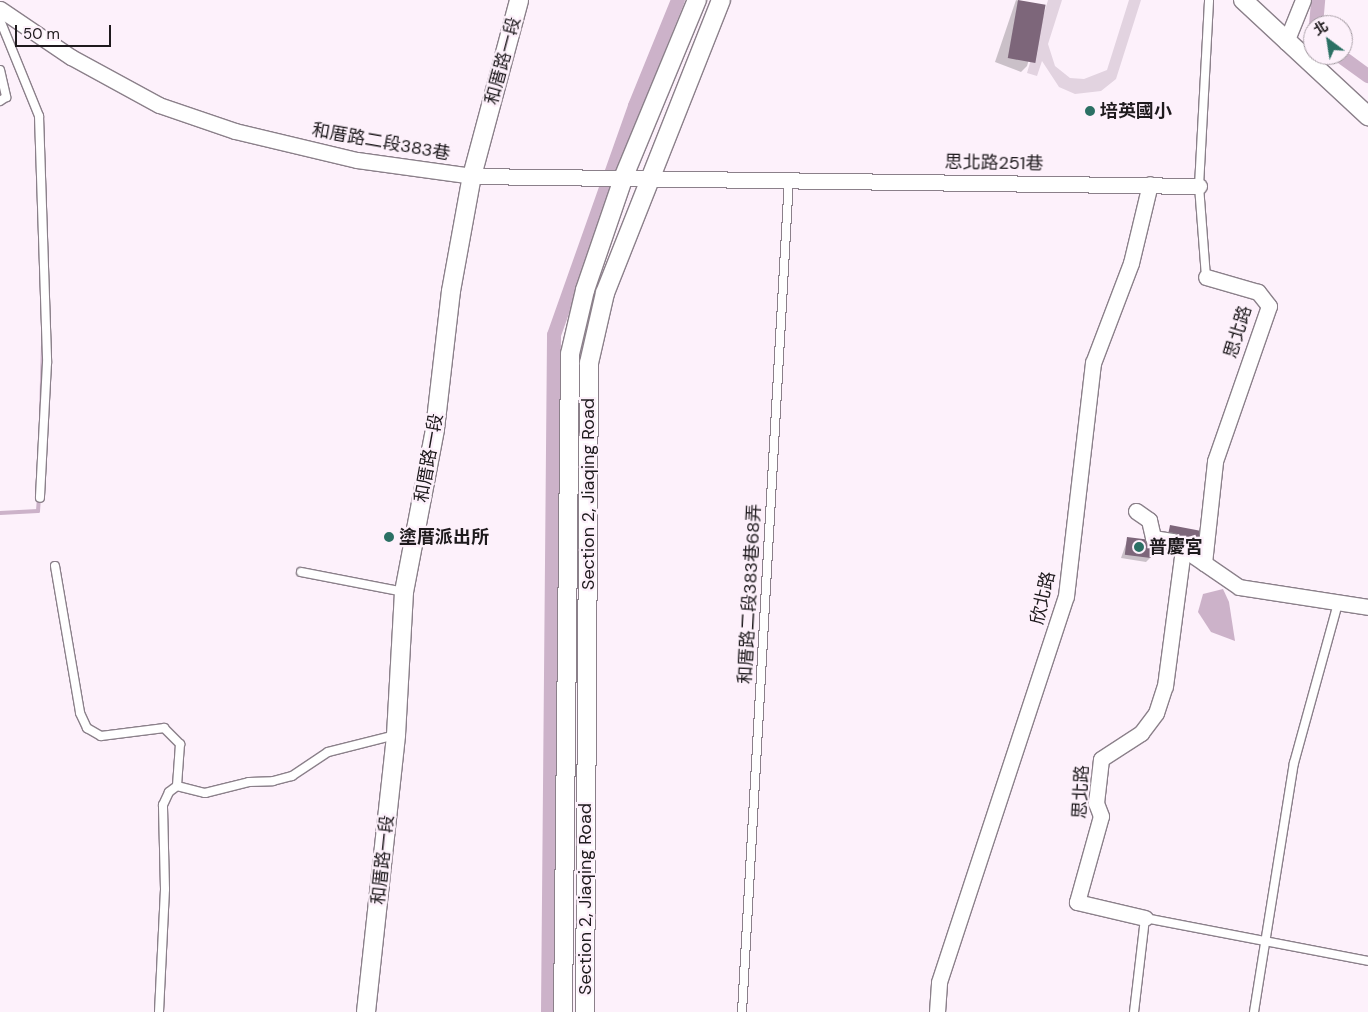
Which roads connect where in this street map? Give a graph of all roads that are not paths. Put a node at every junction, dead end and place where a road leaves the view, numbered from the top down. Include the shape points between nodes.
1 (520, 0) edge
2 (697, 0) edge
3 (721, 0) edge
4 (1209, 0) edge
5 (1242, 0) edge
6 (1303, 0) edge
7 (0, 9) edge
8 (0, 20) edge
9 (1286, 42) junction
10 (0, 70) edge
11 (0, 101) edge
12 (1368, 116) edge
13 (472, 176) junction
14 (651, 176) junction
15 (613, 177) junction
16 (789, 178) junction
17 (1150, 184) junction
18 (1199, 186) junction
19 (1206, 277) joint
20 (40, 498) dead end
21 (1136, 511) dead end
22 (1183, 549) junction
23 (1204, 562) junction
24 (55, 566) dead end
25 (301, 572) dead end
26 (404, 592) junction
27 (1338, 603) junction
28 (1368, 606) edge
29 (396, 735) junction
30 (177, 786) junction
31 (1145, 918) junction
32 (1265, 940) junction
33 (1368, 962) edge
34 (158, 1012) edge
35 (366, 1012) edge
36 (563, 1012) edge
37 (585, 1012) edge
38 (742, 1012) edge
39 (938, 1012) edge
40 (1134, 1012) edge
41 (1254, 1012) edge

1 - 13 street, 和厝路一段
2 - 15 street, Section 2, Jiaqing Road
3 - 14 street, Section 2, Jiaqing Road
4 - 18 lane, 思北路
5 - 9 street
6 - 9 street
7 - 13 street, 和厝路二段383巷 via 71,57 158,106 235,131 357,160
8 - 20 lane via 39,116 47,363
9 - 12 street
10 - 11 lane via 6,97
13 - 15 street, 和厝路二段383巷
13 - 26 street, 和厝路一段 via 451,291 436,429
14 - 15 street, 和厝路二段383巷
14 - 16 street, 和厝路二段383巷
14 - 37 street, Section 2, Jiaqing Road via 605,294 589,363
15 - 36 street, Section 2, Jiaqing Road via 570,354
16 - 17 street, 思北路251巷
16 - 38 lane, 和厝路二段383巷68弄
17 - 18 street, 思北路251巷
17 - 39 street, 欣北路 via 1131,262 1093,363 1066,596 939,982
18 - 19 lane, 思北路
19 - 23 street, 思北路 via 1258,292 1268,306 1215,460
21 - 22 street via 1148,520 1153,538
22 - 23 street
22 - 31 street, 思北路 via 1166,686 1156,713 1141,733 1100,758 1096,803 1101,816 1077,902
23 - 27 street via 1239,587
24 - 30 lane via 80,713 87,728 101,736 164,728 180,744
25 - 26 lane
26 - 29 street, 和厝路一段
27 - 28 street
27 - 32 lane via 1294,763
29 - 30 lane via 328,752 292,776 273,781 249,782 205,793
29 - 35 street, 和厝路一段
30 - 34 lane via 163,805 165,889
31 - 32 lane
31 - 40 lane
32 - 33 lane
32 - 41 lane

